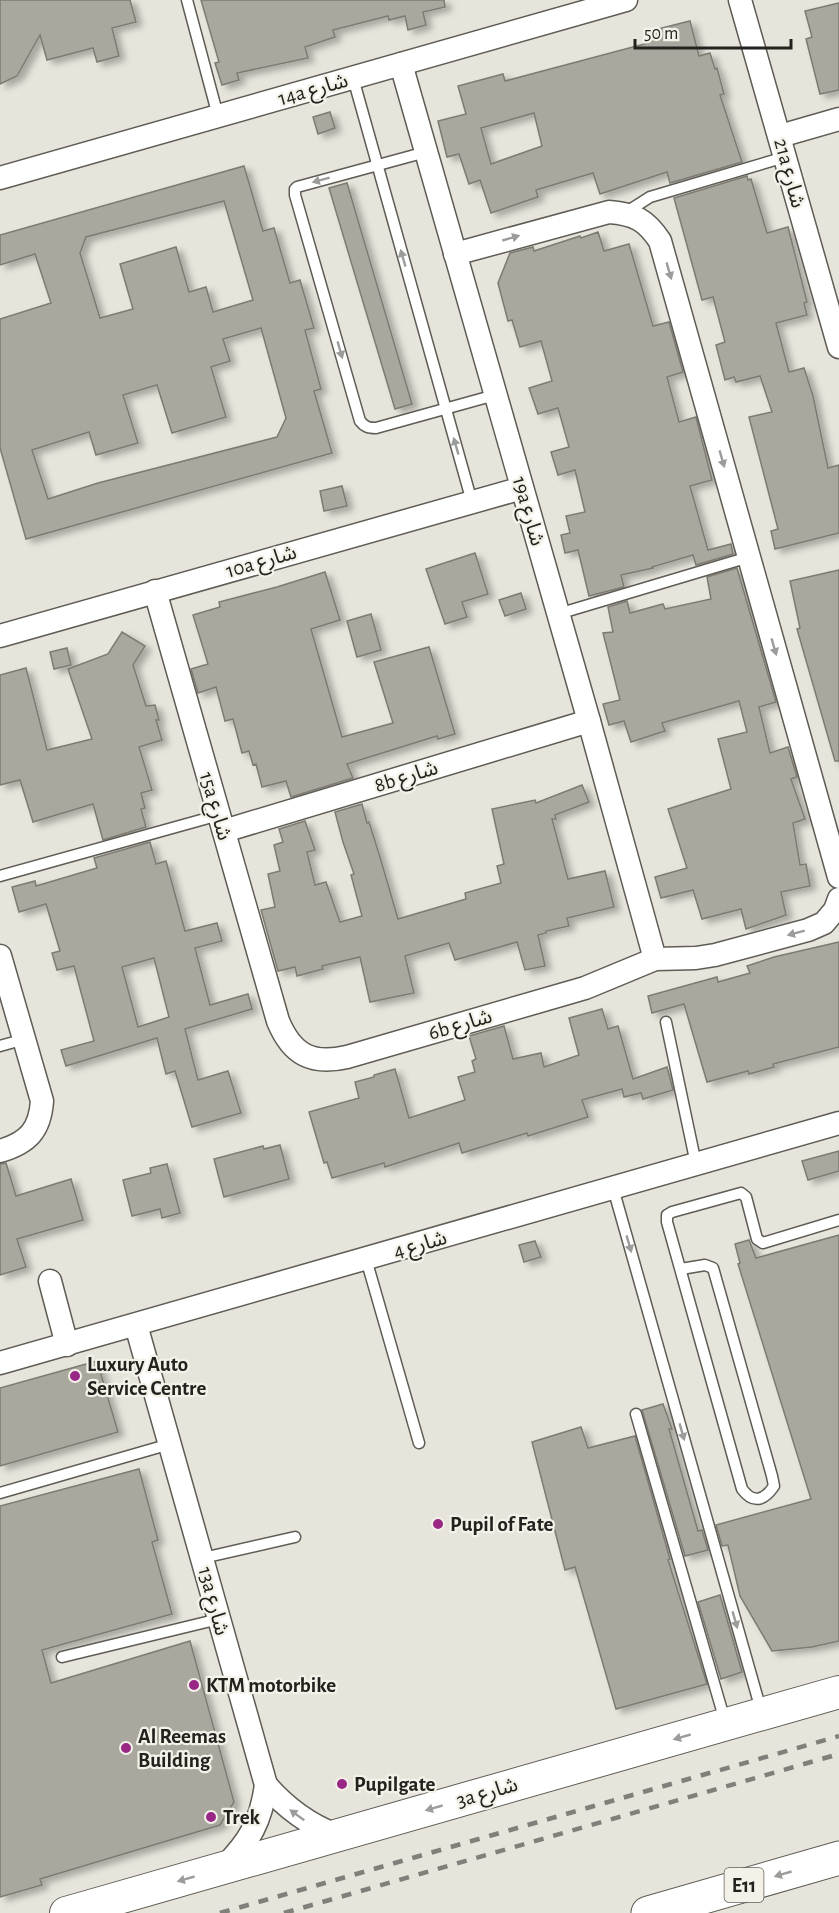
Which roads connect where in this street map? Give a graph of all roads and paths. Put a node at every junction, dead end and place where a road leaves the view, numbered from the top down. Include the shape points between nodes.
1 (187, 0) edge
2 (626, 0) edge
3 (740, 0) edge
4 (401, 64) junction
5 (353, 78) junction
6 (218, 116) junction
7 (839, 119) edge
8 (783, 146) junction
9 (426, 152) junction
10 (377, 165) junction
11 (0, 178) edge
12 (625, 213) junction
13 (455, 254) junction
14 (839, 347) edge
15 (495, 395) junction
16 (446, 408) junction
17 (522, 488) junction
18 (472, 502) junction
19 (749, 557) junction
20 (154, 591) junction
21 (558, 614) junction
22 (0, 636) edge
23 (589, 722) junction
24 (221, 823) junction
25 (0, 876) edge
26 (839, 877) edge
27 (839, 899) edge
28 (0, 956) edge
29 (655, 959) junction
30 (278, 1021) joint
31 (666, 1022) dead end
32 (25, 1039) junction
33 (0, 1046) edge
34 (839, 1123) edge
35 (0, 1151) edge
36 (696, 1164) junction
37 (613, 1188) junction
38 (839, 1220) edge
39 (366, 1259) junction
40 (681, 1269) junction
41 (50, 1281) dead end
42 (136, 1325) junction
43 (67, 1345) junction
44 (0, 1363) edge
45 (636, 1414) dead end
46 (419, 1443) dead end
47 (170, 1444) junction
48 (0, 1493) edge
49 (295, 1537) dead end
50 (203, 1558) junction
51 (219, 1618) junction
52 (62, 1657) dead end
53 (839, 1692) edge
54 (762, 1714) junction
55 (726, 1724) junction
56 (266, 1785) junction
57 (336, 1835) junction
58 (839, 1858) edge
59 (224, 1867) junction
60 (66, 1913) edge
61 (648, 1913) edge

1 - 6 lane
2 - 4 street, 14a شارع
3 - 8 street, 21a شارع
4 - 5 street, 14a شارع
4 - 9 street, 19a شارع
5 - 6 street, 14a شارع
5 - 10 lane
6 - 11 street, 14a شارع
7 - 8 street
8 - 12 lane via 650,197
8 - 14 street, 21a شارع
9 - 10 lane
9 - 13 street, 19a شارع
16 -> 10 lane
10 -> 16 lane via 297,187 295,195 360,421 376,428
13 -> 12 street via 594,215
12 -> 19 street via 652,228 660,241
13 - 15 street, 19a شارع
15 - 16 lane
15 - 17 street, 19a شارع
18 -> 16 lane
17 - 18 street, 10a شارع
17 - 21 street, 19a شارع
18 - 20 street, 10a شارع
19 - 21 lane
19 -> 26 street
20 - 22 street, 10a شارع
20 - 24 street, 15a شارع
21 - 23 street, 19a شارع
23 - 24 street, 8b شارع
23 - 29 street, 19a شارع
24 - 25 lane
24 - 30 street, 15a شارع
27 -> 29 street via 824,923 808,930 715,955
28 - 32 street
29 - 30 street, 6b شارع via 585,988 330,1061 312,1059 297,1051
31 - 36 lane
32 - 33 lane
32 - 35 street via 42,1101 41,1116 25,1140
34 - 36 street, شارع 4
36 - 37 street, شارع 4
37 - 39 street, شارع 4
37 -> 54 lane
38 - 40 lane via 763,1243 757,1239 743,1193 672,1212 667,1218
39 - 42 street, شارع 4
39 - 46 lane
40 - 40 lane via 742,1489 747,1496 758,1499 768,1495 774,1486 713,1268 705,1265
41 - 43 street
42 - 43 street, شارع 4
42 - 47 street, 13a شارع
43 - 44 street, شارع 4
45 - 55 lane
47 - 48 lane
47 - 50 street, 13a شارع
49 - 50 lane
50 - 51 street, 13a شارع
51 - 52 lane
51 - 56 street, 13a شارع
53 - 54 street, 3a شارع
54 - 55 street, 3a شارع
55 -> 57 street, 3a شارع
57 -> 56 street via 297,1816
56 - 59 street, 13a شارع via 263,1808 254,1830
57 - 59 street, 3a شارع
58 -> 61 highway, E11
59 -> 60 street, 3a شارع

